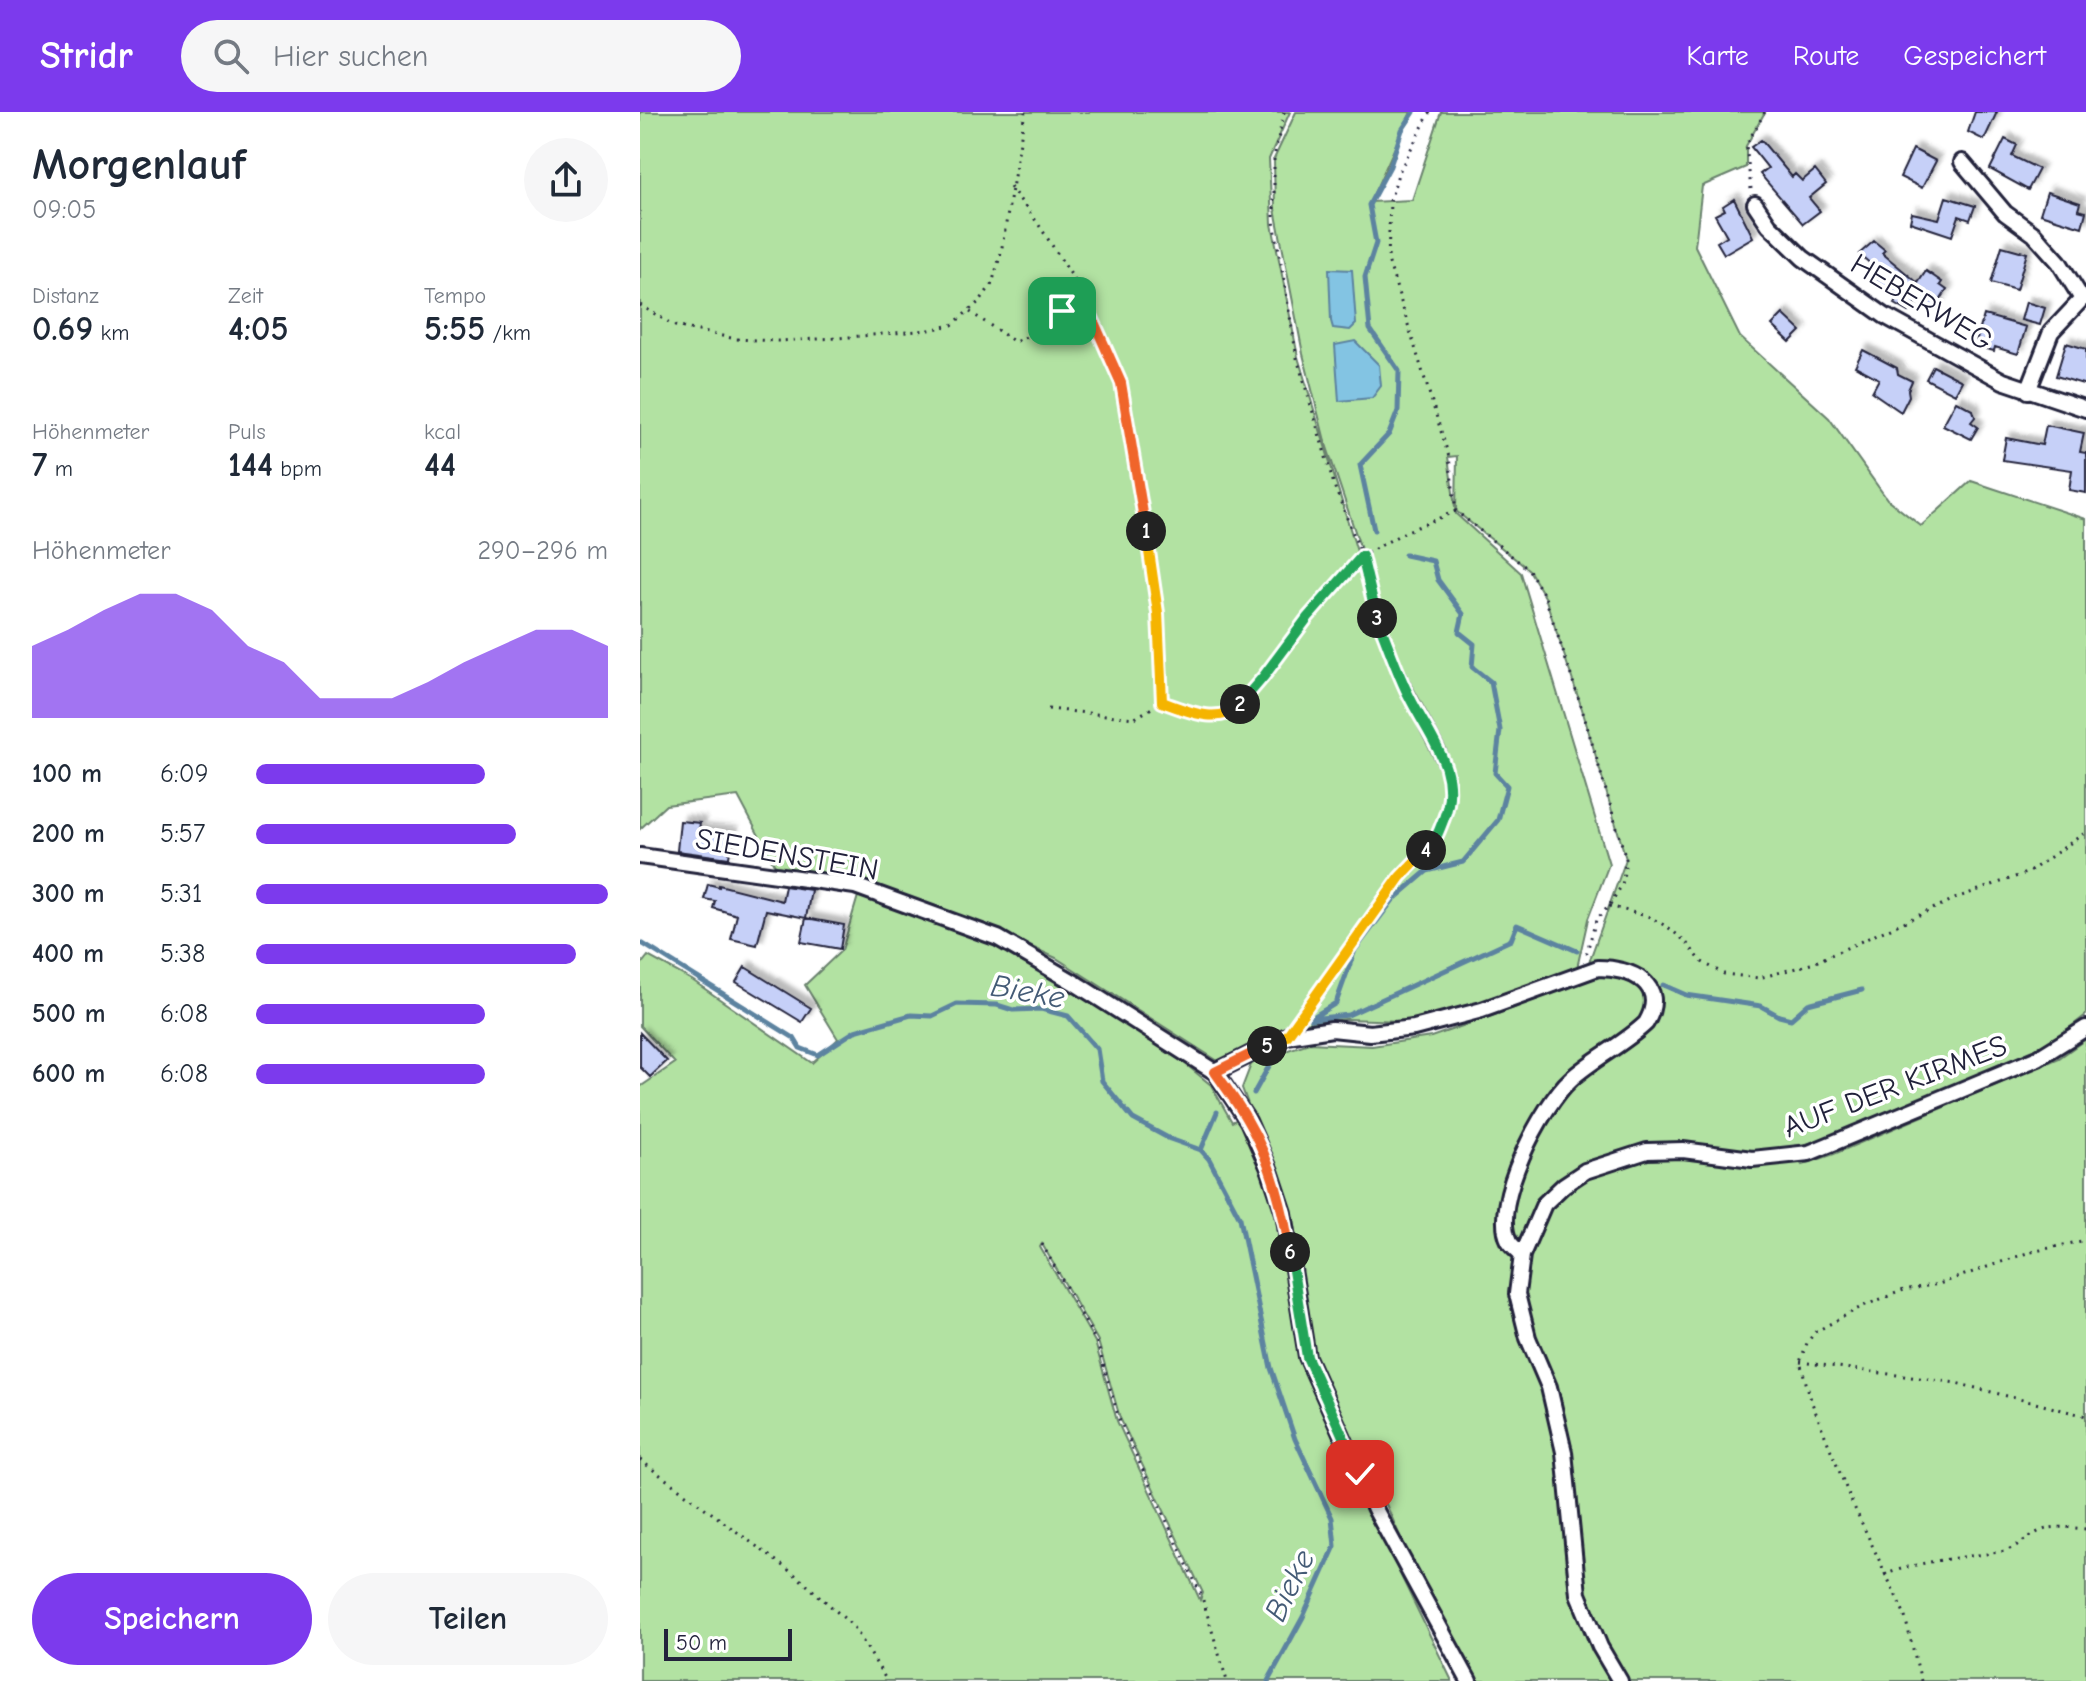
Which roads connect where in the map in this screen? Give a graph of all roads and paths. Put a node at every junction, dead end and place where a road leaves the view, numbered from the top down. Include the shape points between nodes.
1 (1025, 112) edge
2 (1284, 112) edge
3 (1430, 112) edge
4 (1765, 112) edge
5 (1962, 162) dead end
6 (1010, 187) junction
7 (1755, 204) joint
8 (2084, 299) edge
9 (640, 305) edge
10 (969, 311) junction
11 (1090, 313) junction
12 (2028, 391) junction
13 (2086, 409) edge
14 (1456, 511) junction
15 (1362, 556) junction
16 (1162, 702) junction
17 (1048, 709) dead end
18 (2086, 832) edge
19 (640, 856) edge
20 (1609, 906) junction
21 (1581, 973) junction
22 (2086, 1028) edge
23 (1287, 1036) junction
24 (1215, 1072) junction
25 (2086, 1240) edge
26 (1042, 1244) dead end
27 (1522, 1255) junction
28 (1800, 1362) junction
29 (2086, 1416) edge
30 (640, 1460) edge
31 (2086, 1529) edge
32 (1884, 1575) junction
33 (887, 1681) edge
34 (1227, 1681) edge
35 (1469, 1681) edge
36 (1620, 1681) edge
37 (1921, 1681) edge

1 - 6 path
2 - 15 path via 1274,157 1274,221 1297,358 1327,463
3 - 14 path via 1390,201 1388,260 1449,457
4 - 7 path via 1746,145
5 - 8 street via 2005,213 2059,262
6 - 10 path via 992,284
6 - 11 path via 1046,235
7 - 12 street, HEBERWEG via 1803,258 1885,316
8 - 12 street via 2051,332
9 - 10 path via 675,326 736,339 778,341 929,330 952,325
10 - 11 path via 1015,342 1042,330 1062,311
11 - 16 path via 1124,397 1158,613
12 - 13 street, HEBERWEG
14 - 15 path
14 - 20 path via 1529,570 1545,597 1626,859 1622,885
15 - 16 path via 1234,710 1205,716
15 - 23 path via 1374,610 1396,666 1443,757 1450,804 1435,841 1400,877
16 - 17 path via 1135,718
18 - 20 path via 2029,872 1959,897 1811,964 1759,978 1724,974 1702,962 1669,928
19 - 24 street, SIEDENSTEIN via 855,886 998,938
20 - 21 path via 1596,920
21 - 23 street via 1482,1010 1414,1028 1370,1033 1332,1029
21 - 27 street via 1598,968 1628,972 1647,985 1654,1004 1646,1023 1570,1080 1534,1127 1520,1156 1505,1222 1510,1242
22 - 27 street, AUF DER KIRMES via 2038,1058 1809,1153 1752,1159 1647,1151 1585,1171 1544,1204
23 - 24 street
24 - 35 street via 1248,1121 1279,1199 1307,1357 1375,1509
25 - 28 path via 2027,1253 1863,1306 1815,1332
26 - 34 path via 1097,1343 1119,1419 1202,1597
27 - 36 street, AUF DER KIRMES via 1517,1294 1549,1387 1564,1452 1578,1594
28 - 29 path via 1956,1383
28 - 32 path
30 - 33 path via 798,1577 854,1627
31 - 32 path via 2058,1527 2002,1552 1905,1566
32 - 37 path via 1904,1613

